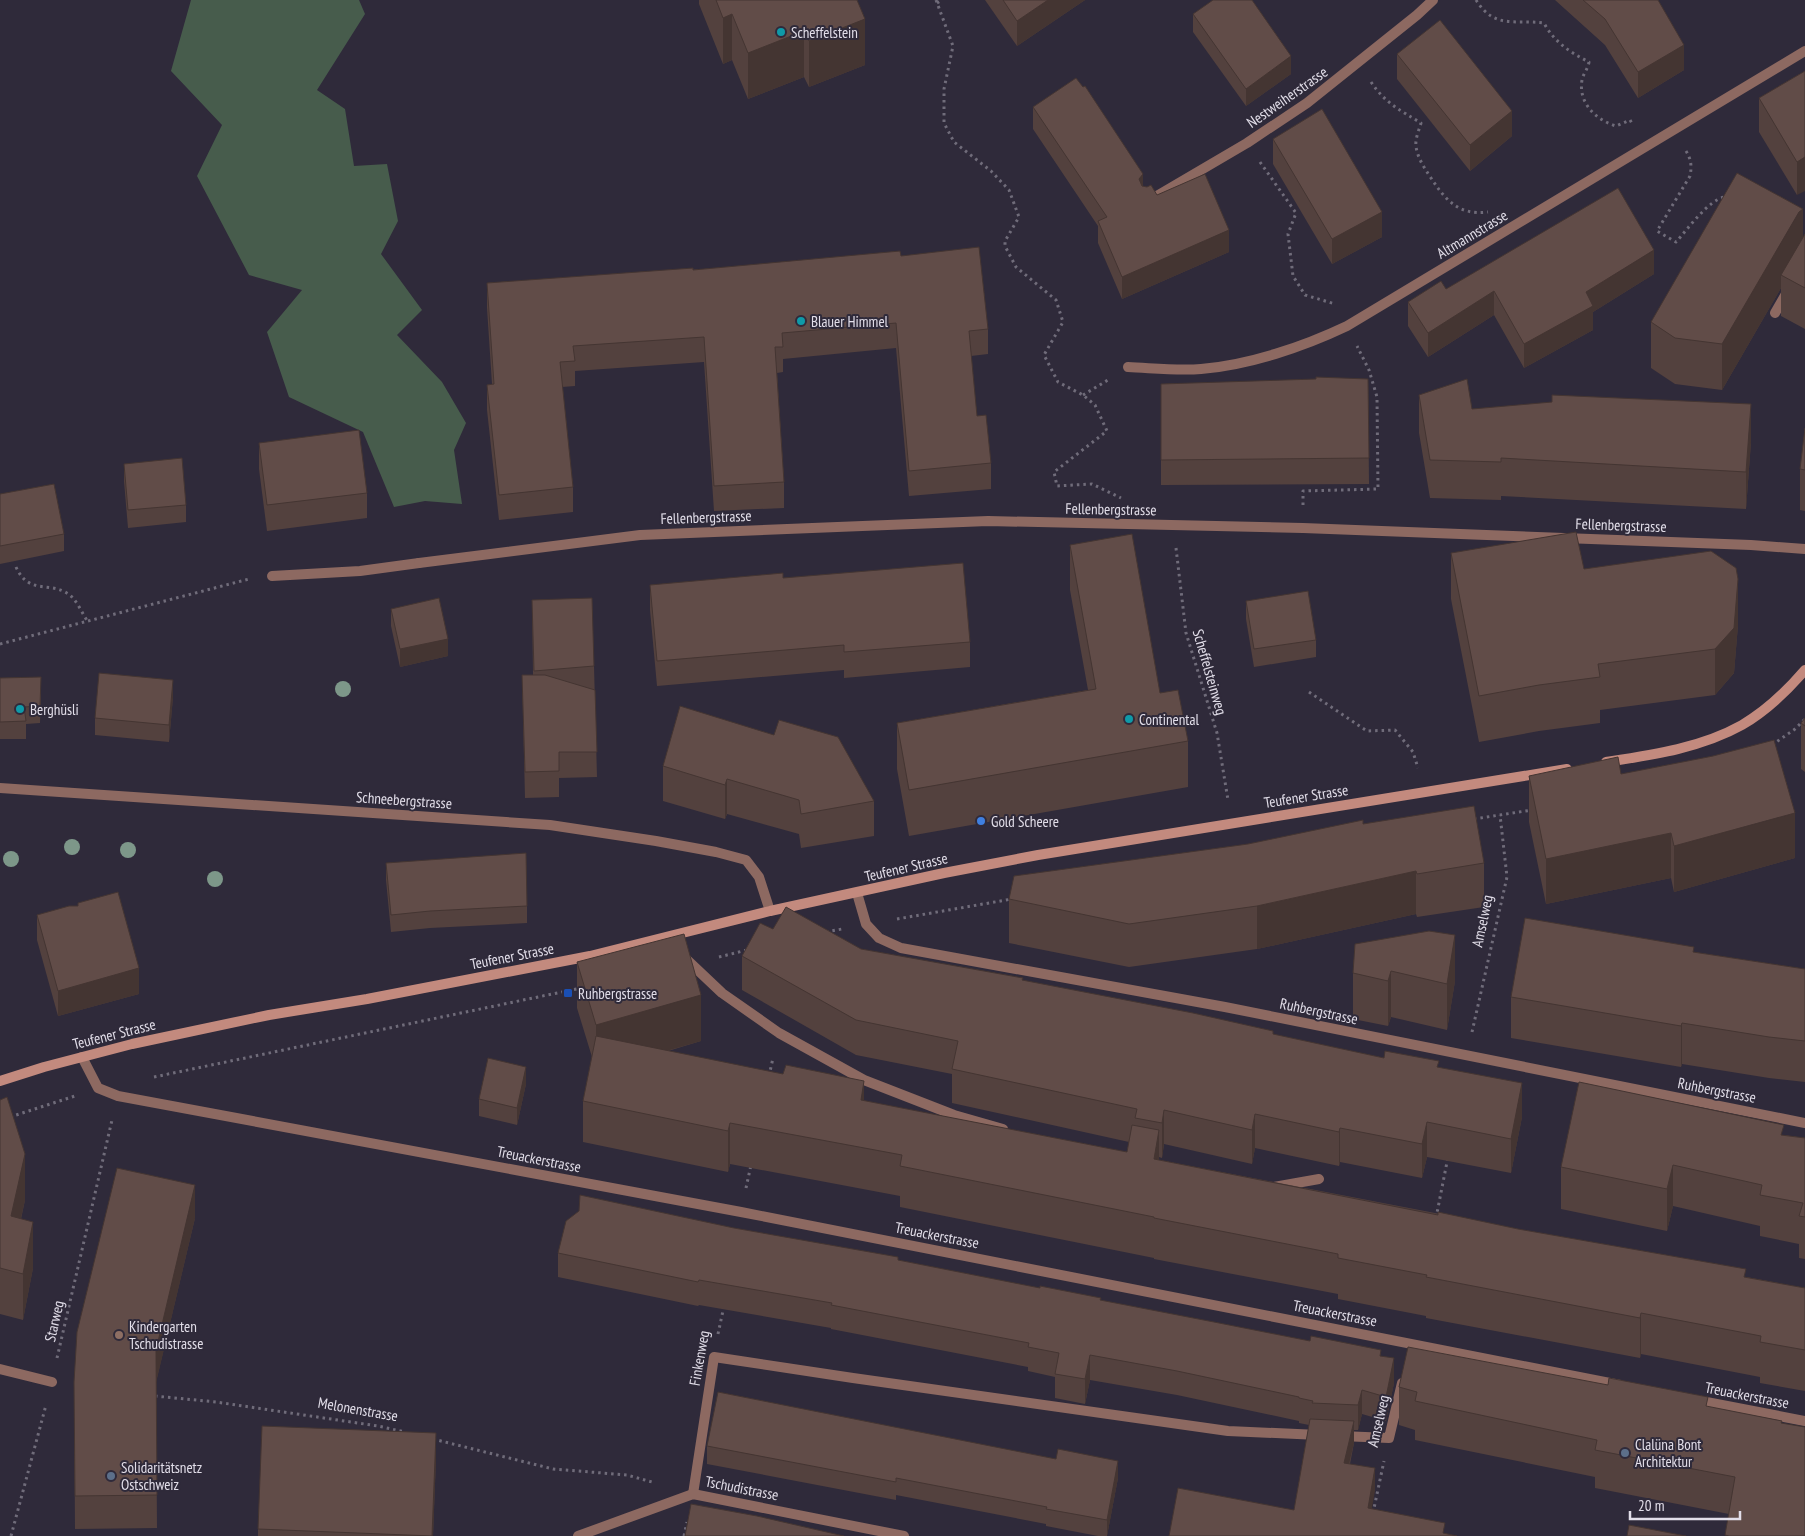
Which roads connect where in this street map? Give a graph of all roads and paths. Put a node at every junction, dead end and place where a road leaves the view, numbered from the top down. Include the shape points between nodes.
1 (942, 0) edge
2 (1433, 0) edge
3 (1476, 0) edge
4 (937, 1) edge
5 (1805, 51) edge
6 (1358, 63) junction
7 (1673, 130) junction
8 (1247, 143) junction
9 (1644, 147) junction
10 (1732, 196) edge
11 (1146, 202) edge
12 (1509, 230) junction
13 (1792, 283) edge
14 (1342, 307) dead end
15 (1775, 313) dead end
16 (1356, 345) dead end
17 (1128, 367) joint
18 (1083, 395) junction
19 (1125, 500) dead end
20 (1173, 525) junction
21 (1303, 528) junction
22 (1805, 549) edge
23 (16, 567) dead end
24 (272, 576) joint
25 (88, 622) junction
26 (0, 644) edge
27 (1805, 670) edge
28 (1308, 692) dead end
29 (1593, 764) edge
30 (1418, 768) dead end
31 (1573, 768) edge
32 (0, 788) edge
33 (1227, 795) dead end
34 (1500, 815) dead end
35 (857, 893) junction
36 (770, 912) junction
37 (673, 944) junction
38 (779, 1032) junction
39 (1472, 1032) dead end
40 (82, 1057) junction
41 (769, 1080) edge
42 (0, 1081) edge
43 (112, 1120) dead end
44 (1805, 1123) edge
45 (1011, 1131) edge
46 (1449, 1150) edge
47 (752, 1156) edge
48 (1319, 1179) dead end
49 (1265, 1185) edge
50 (744, 1193) dead end
51 (1434, 1226) edge
52 (724, 1302) edge
53 (714, 1357) junction
54 (0, 1369) edge
55 (1404, 1372) edge
56 (52, 1382) junction
57 (1626, 1386) edge
58 (156, 1396) edge
59 (1683, 1397) edge
60 (1805, 1421) edge
61 (406, 1432) edge
62 (424, 1437) edge
63 (1389, 1438) junction
64 (627, 1475) dead end
65 (693, 1494) junction
66 (1372, 1519) edge
67 (11, 1536) edge
68 (578, 1536) edge
69 (904, 1536) edge

1 - 4 path
2 - 6 street, Nestweiherstrasse
3 - 9 path via 1498,20 1544,23 1554,38 1589,62 1582,79 1588,107 1608,124 1622,125 1630,120
4 - 18 path via 953,46 944,89 944,123 954,142 1009,190 1018,217 1004,246 1016,267 1056,300 1063,322 1044,355 1058,382
5 - 7 street, Altmannstrasse
6 - 8 street, Nestweiherstrasse via 1307,103
6 - 12 path via 1389,103 1421,123 1416,145 1419,157 1444,197 1466,211 1496,211
7 - 9 street, Altmannstrasse
7 - 10 path via 1690,156 1692,167 1690,176 1657,231 1676,242 1718,198
8 - 11 street, Nestweiherstrasse
8 - 14 path via 1296,213 1288,234 1293,276 1305,295
9 - 12 street, Altmannstrasse
12 - 17 street, Altmannstrasse via 1320,339 1242,363 1200,369
13 - 15 street
16 - 21 path via 1369,370 1377,398 1378,490 1303,491
17 - 18 path
18 - 19 path via 1095,405 1107,431 1054,472 1056,486 1092,484
20 - 21 street, Fellenbergstrasse
20 - 24 street, Fellenbergstrasse via 988,521 640,535 360,570
20 - 33 path, Scheffelsteinweg via 1186,633 1217,733
21 - 22 street, Fellenbergstrasse
23 - 25 path via 21,578 30,585 54,588 72,598
24 - 25 path via 242,580
25 - 26 path
27 - 29 main road via 1772,704 1743,725 1720,736 1680,748
28 - 30 path via 1367,731 1395,730 1413,752
31 - 35 main road, Teufener Strasse via 1038,855
32 - 36 street, Schneebergstrasse via 550,825 656,841 746,860 759,878
34 - 39 path, Amselweg via 1507,877
35 - 36 main road, Teufener Strasse
35 - 44 street, Ruhbergstrasse via 866,924 880,938 901,948 1225,1007
36 - 37 main road, Teufener Strasse
37 - 38 street via 722,993
37 - 40 main road, Teufener Strasse via 269,1015
38 - 41 path
38 - 45 street via 864,1080 954,1116
40 - 42 main road, Teufener Strasse
40 - 57 street, Treuackerstrasse via 98,1088 118,1096 741,1212 1409,1348
43 - 56 path, Starweg
46 - 51 path
47 - 50 path
48 - 49 street via 1275,1187
52 - 53 path, Finkenweg
53 - 63 street via 1228,1431
53 - 65 street, Finkenweg
54 - 56 street
55 - 63 street, Amselweg
56 - 67 path, Starweg
58 - 61 path, Melonenstrasse via 216,1402
59 - 60 street, Treuackerstrasse
62 - 64 path via 553,1469
63 - 66 path, Amselweg
65 - 68 street, Tschudistrasse
65 - 69 street, Tschudistrasse

